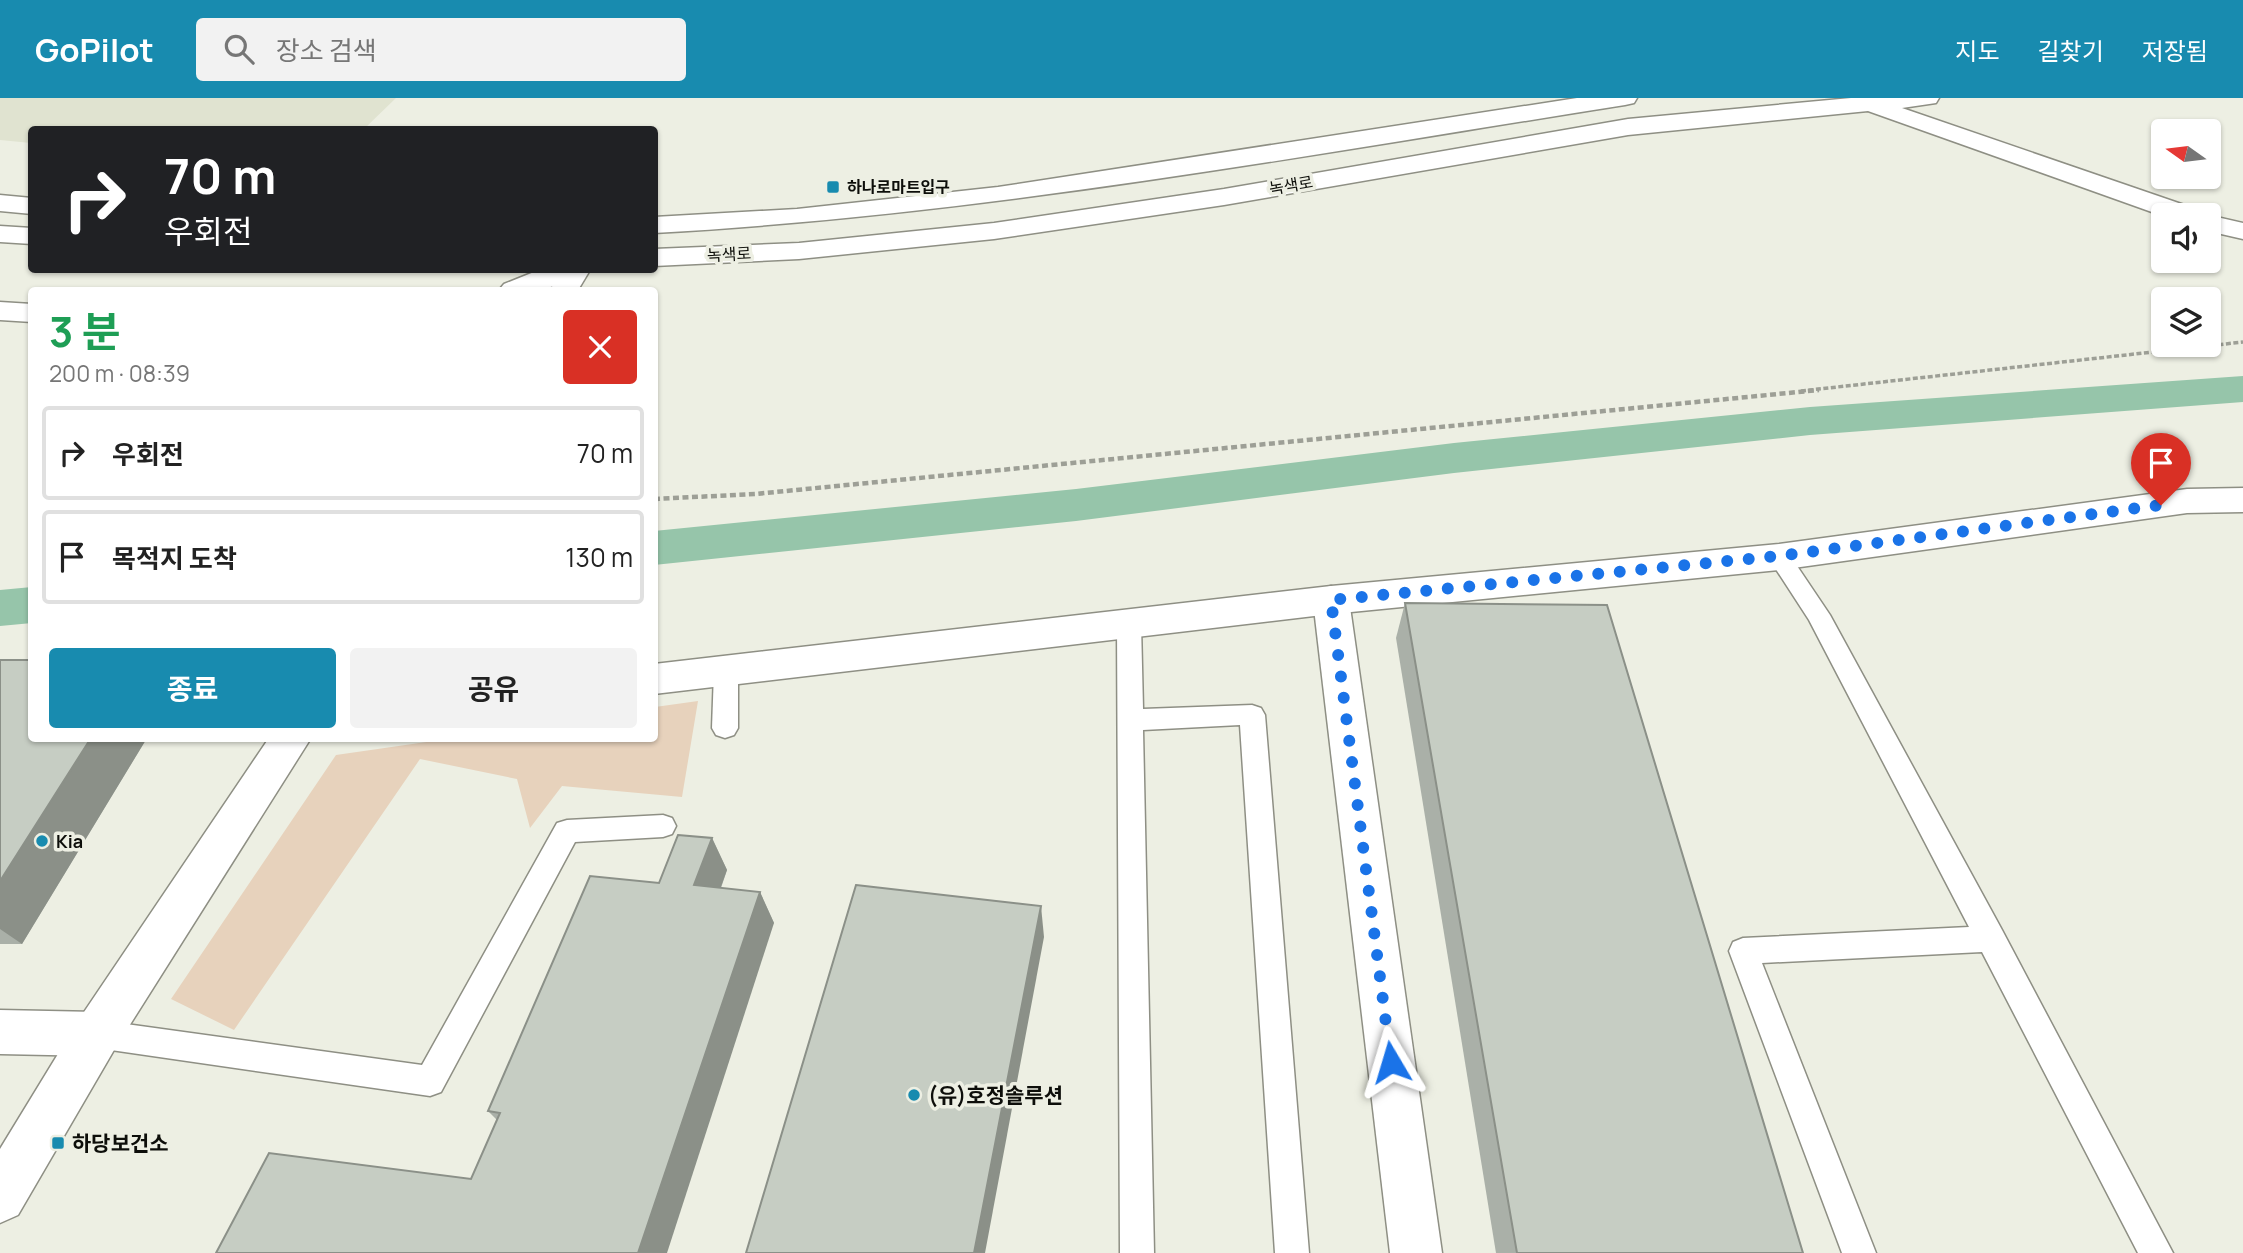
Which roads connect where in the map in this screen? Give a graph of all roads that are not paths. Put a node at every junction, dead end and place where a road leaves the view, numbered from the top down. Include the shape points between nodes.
1 (1625, 98) edge
2 (1927, 98) edge
3 (1854, 101) edge
4 (0, 203) edge
5 (2151, 203) edge
6 (28, 206) edge
7 (658, 225) edge
8 (2221, 226) edge
9 (2243, 231) edge
10 (0, 234) edge
11 (28, 236) edge
12 (658, 258) edge
13 (556, 273) edge
14 (522, 287) edge
15 (0, 311) edge
16 (28, 313) edge
17 (2243, 500) edge
18 (1779, 556) junction
19 (1331, 600) junction
20 (1129, 624) junction
21 (726, 671) junction
22 (658, 679) edge
23 (1130, 720) junction
24 (725, 728) dead end
25 (288, 742) edge
26 (663, 826) dead end
27 (1992, 939) junction
28 (0, 1032) edge
29 (96, 1034) junction
30 (0, 1197) edge
31 (1137, 1253) edge
32 (1292, 1253) edge
33 (1416, 1253) edge
34 (1859, 1253) edge
35 (2155, 1253) edge

1 - 7 street, 녹색로 via 998,195 797,217
2 - 3 street, 녹색로
3 - 5 street
3 - 12 street, 녹색로 via 1628,127 1224,197 994,230 799,251
4 - 6 street
8 - 9 street
10 - 11 street
13 - 14 street
15 - 16 street
17 - 18 street via 2187,501
18 - 19 street
18 - 27 lane via 1818,615
19 - 20 street
19 - 33 street
20 - 21 street
20 - 23 lane
21 - 22 street
21 - 24 lane
23 - 31 lane
23 - 32 lane via 1252,715
25 - 29 street
26 - 29 lane via 566,831 430,1082
27 - 34 lane via 1743,951
27 - 35 lane
28 - 29 street
29 - 30 street

